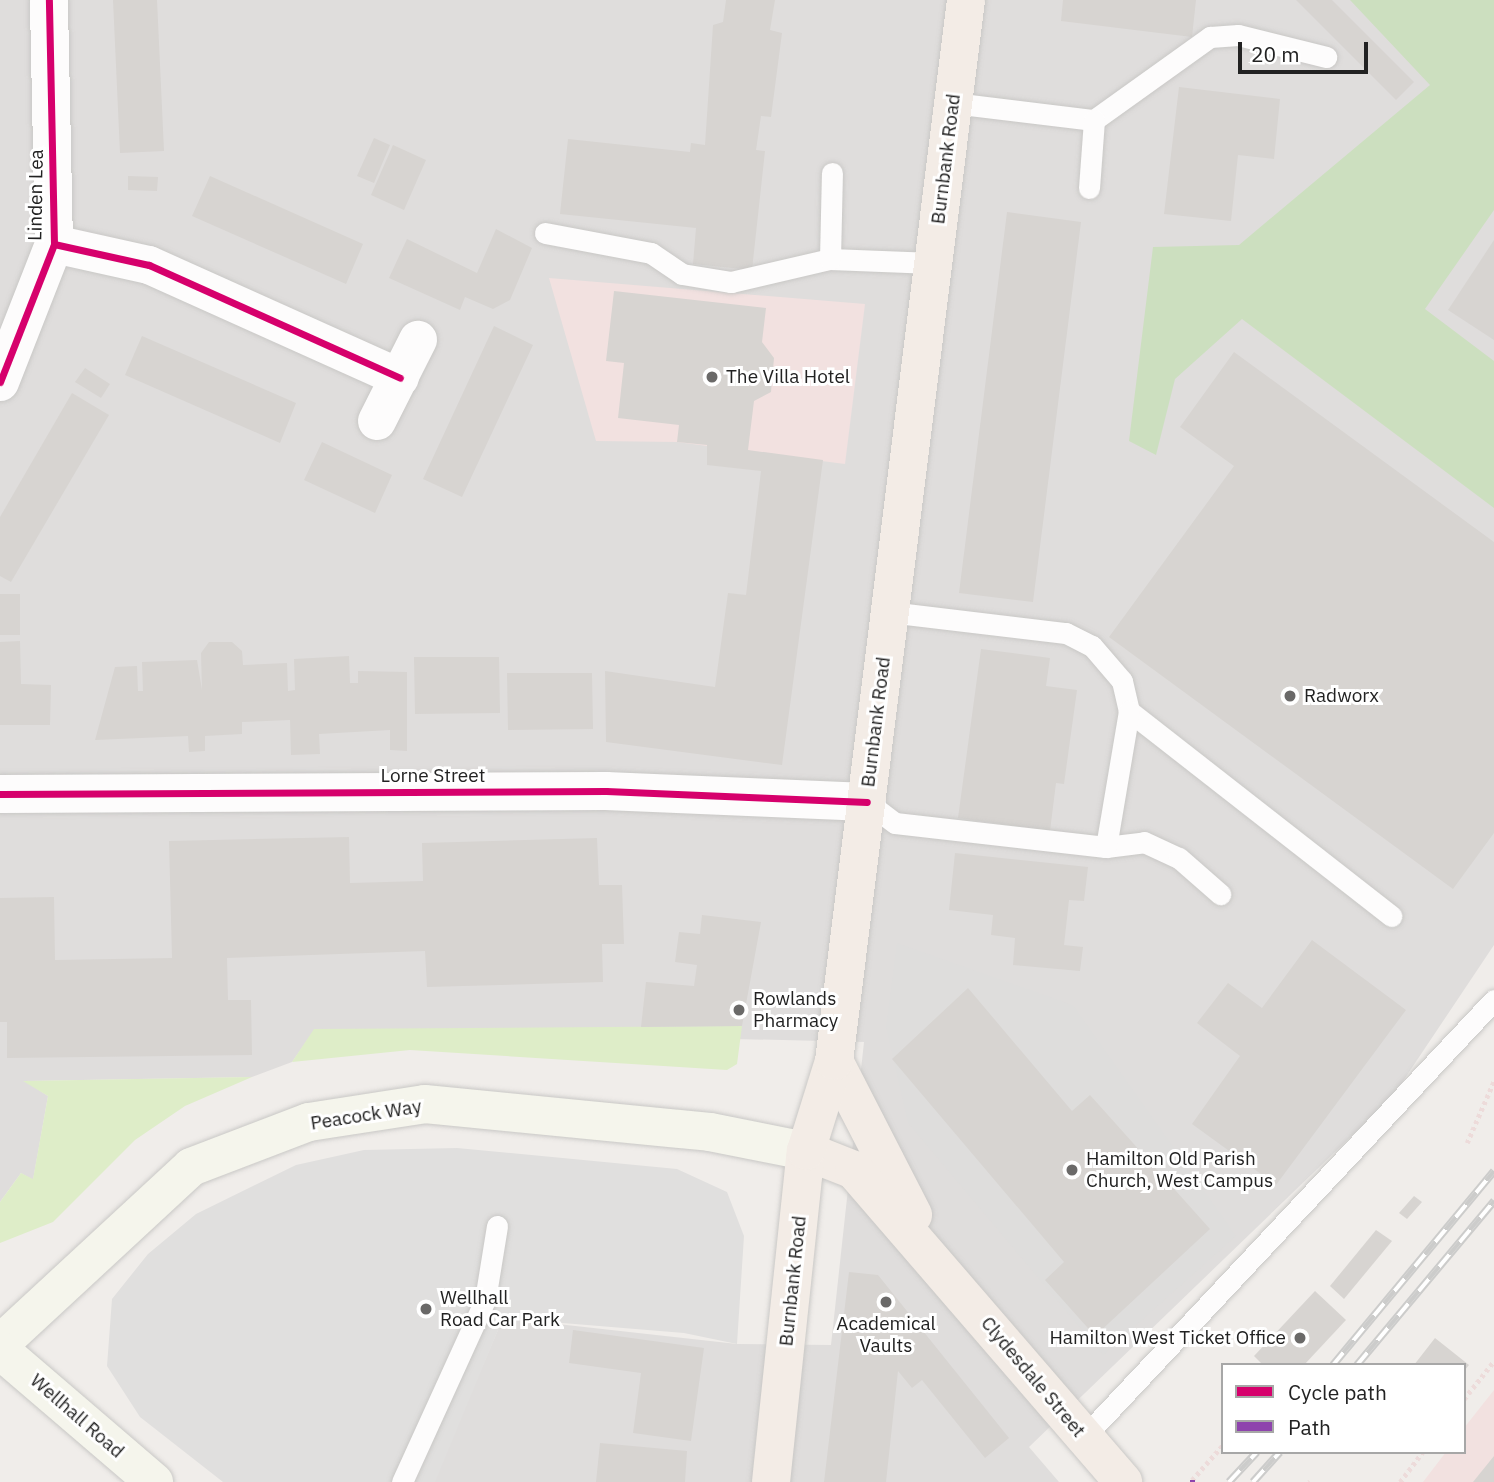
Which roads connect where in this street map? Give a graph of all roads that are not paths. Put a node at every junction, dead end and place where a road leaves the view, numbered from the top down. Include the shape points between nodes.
1 (49, 0) edge
2 (966, 0) edge
3 (1326, 57) dead end
4 (953, 103) junction
5 (1094, 120) junction
6 (832, 173) dead end
7 (1089, 188) dead end
8 (545, 233) dead end
9 (54, 244) junction
10 (830, 259) junction
11 (933, 263) junction
12 (418, 340) dead end
13 (400, 378) junction
14 (0, 382) edge
15 (377, 421) dead end
16 (889, 612) junction
17 (1129, 711) junction
18 (0, 794) edge
19 (867, 802) junction
20 (1106, 847) junction
21 (1220, 894) dead end
22 (1391, 916) dead end
23 (1494, 1000) edge
24 (834, 1061) junction
25 (806, 1151) junction
26 (496, 1226) dead end
27 (944, 1272) junction
28 (0, 1344) edge
29 (0, 1350) edge
30 (1084, 1437) junction
31 (154, 1482) edge
32 (402, 1482) edge
33 (771, 1482) edge
34 (1123, 1482) edge

1 - 9 street, Linden Lea
2 - 4 main road, Burnbank Road
3 - 5 lane via 1238,35 1210,37
4 - 5 lane
4 - 11 main road, Burnbank Road
5 - 7 lane
6 - 10 lane
8 - 10 lane via 651,253 682,274 731,282
9 - 13 street via 149,265
9 - 14 street, Linden Lea
10 - 11 lane
11 - 16 main road, Burnbank Road
12 - 13 street
13 - 15 street
16 - 17 lane via 1066,633 1092,646 1122,681
16 - 19 main road, Burnbank Road
17 - 20 lane
17 - 22 lane
18 - 19 street, Lorne Street via 606,791
19 - 20 lane via 895,823
19 - 24 main road, Burnbank Road
20 - 21 lane via 1144,842 1179,858
23 - 30 lane
24 - 25 main road, Burnbank Road
24 - 27 main road, Clydesdale Street
25 - 27 main road, Clydesdale Street via 854,1170
25 - 28 main road, Peacock Way via 710,1132 425,1104 309,1122 191,1167
25 - 33 main road, Burnbank Road
26 - 32 lane via 485,1300
27 - 30 main road, Clydesdale Street
29 - 31 main road, Wellhall Road
30 - 34 main road, Clydesdale Street

